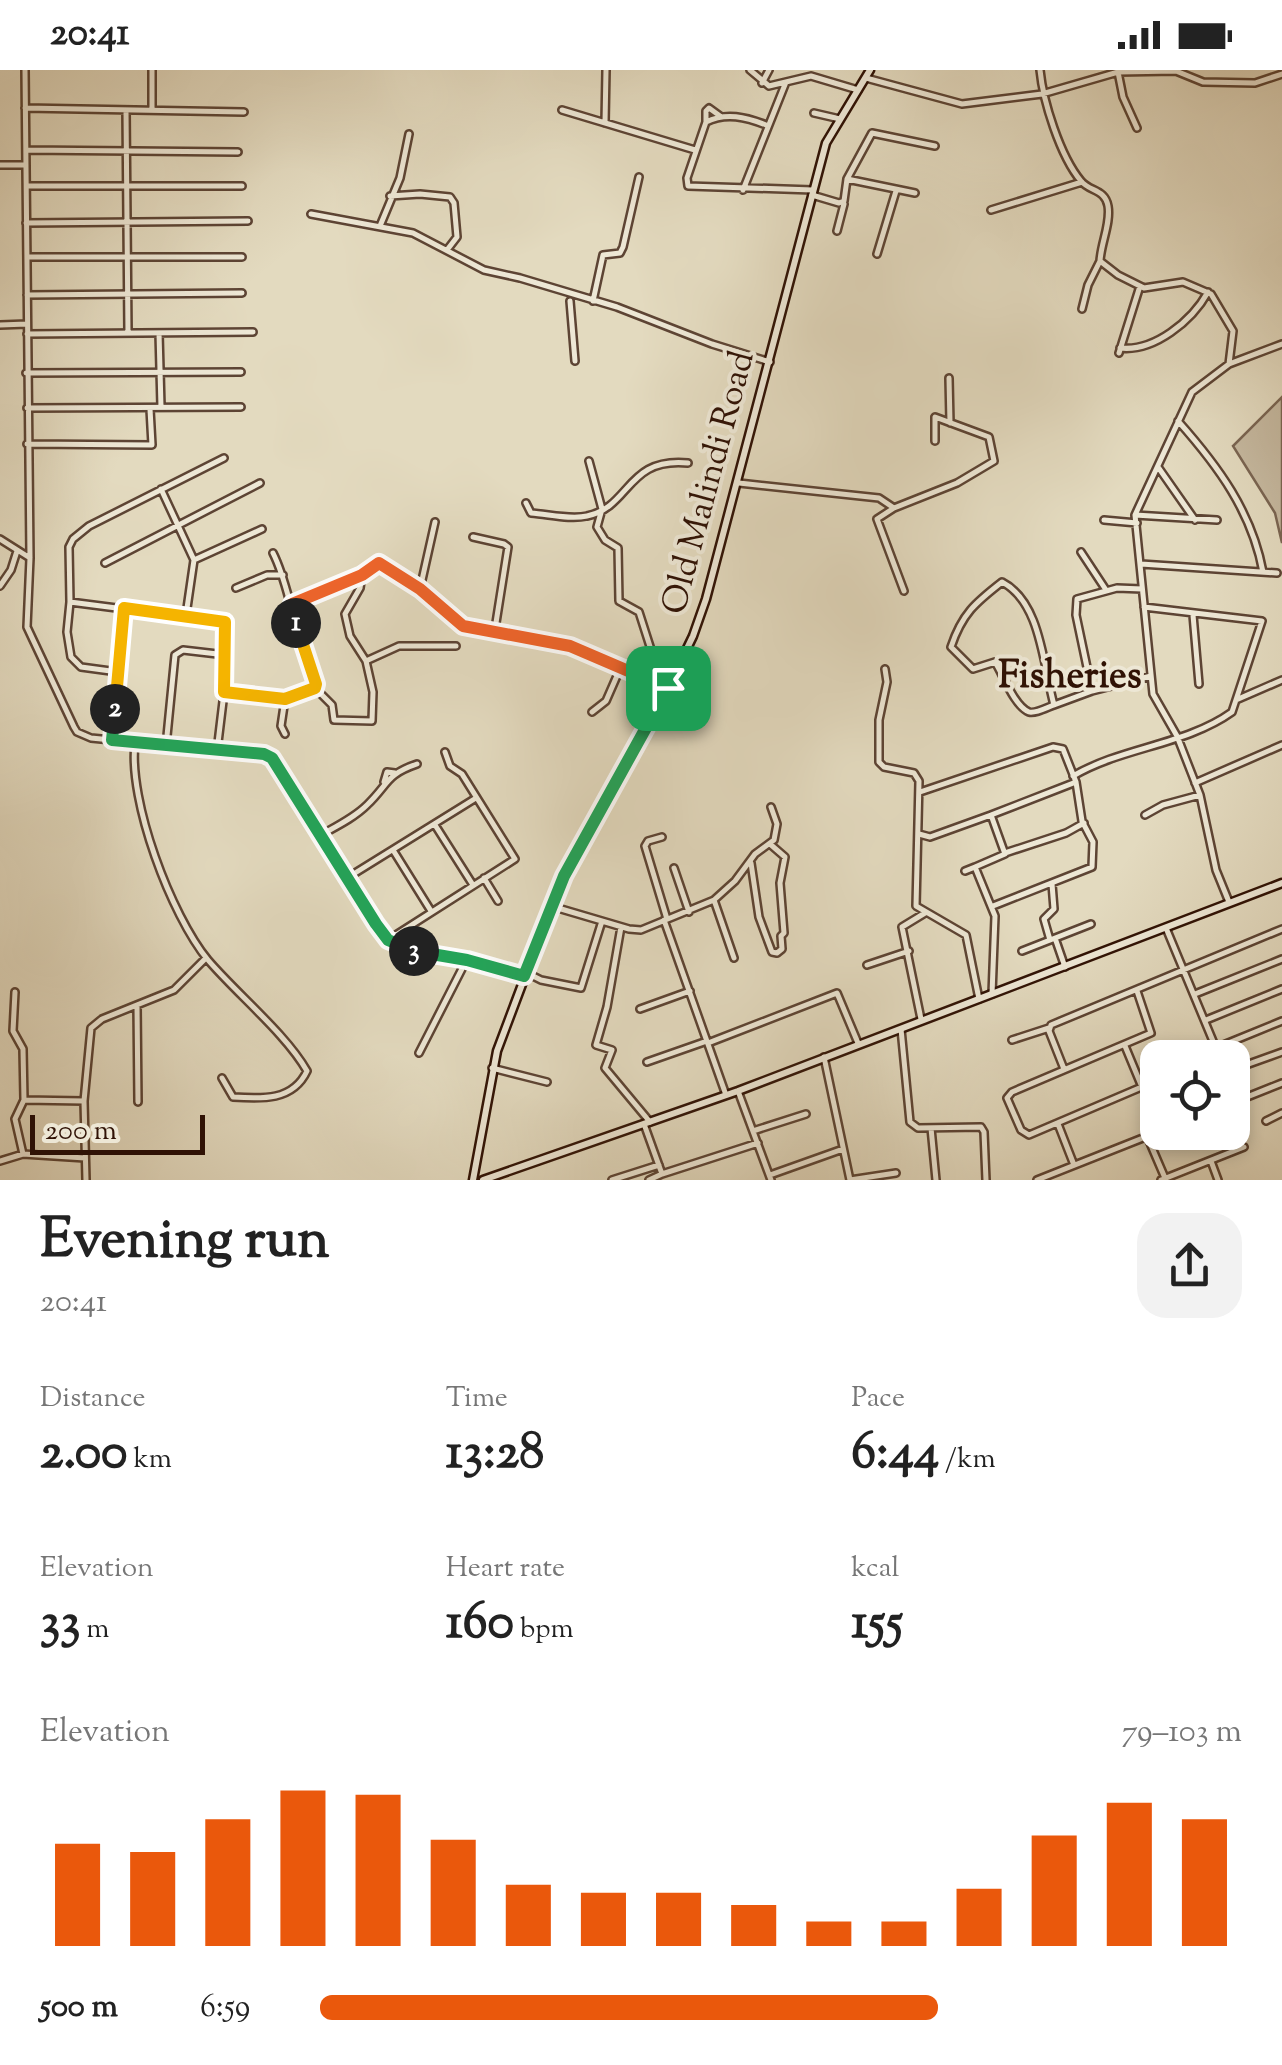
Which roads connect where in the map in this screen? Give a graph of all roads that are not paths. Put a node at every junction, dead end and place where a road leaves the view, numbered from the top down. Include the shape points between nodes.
1 (25, 70) edge
2 (152, 70) edge
3 (606, 70) edge
4 (750, 70) edge
5 (768, 70) edge
6 (831, 70) edge
7 (1040, 70) edge
8 (1118, 72) edge
9 (868, 74) edge
10 (1282, 74) edge
11 (826, 78) junction
12 (762, 82) junction
13 (786, 82) junction
14 (858, 90) junction
15 (1042, 94) junction
16 (25, 108) junction
17 (126, 110) junction
18 (152, 110) junction
19 (562, 110) dead end
20 (244, 112) dead end
21 (814, 114) dead end
22 (720, 116) junction
23 (840, 119) junction
24 (706, 122) junction
25 (605, 123) junction
26 (766, 125) junction
27 (1137, 128) dead end
28 (409, 134) dead end
29 (935, 146) dead end
30 (26, 150) junction
31 (126, 150) junction
32 (695, 150) junction
33 (238, 152) dead end
34 (26, 165) junction
35 (0, 166) edge
36 (638, 177) dead end
37 (847, 179) junction
38 (1082, 182) junction
39 (127, 185) junction
40 (27, 186) junction
41 (242, 186) dead end
42 (743, 190) junction
43 (896, 190) junction
44 (813, 192) junction
45 (915, 193) dead end
46 (390, 196) junction
47 (844, 202) junction
48 (990, 210) dead end
49 (311, 214) dead end
50 (248, 221) dead end
51 (127, 222) junction
52 (26, 223) junction
53 (380, 226) junction
54 (836, 231) dead end
55 (448, 250) junction
56 (878, 254) dead end
57 (242, 256) dead end
58 (27, 257) junction
59 (127, 257) junction
60 (1100, 260) junction
61 (1140, 286) junction
62 (1208, 292) junction
63 (127, 293) junction
64 (242, 293) dead end
65 (27, 295) junction
66 (570, 301) dead end
67 (593, 302) junction
68 (1082, 309) dead end
69 (26, 324) junction
70 (0, 325) edge
71 (128, 332) junction
72 (253, 332) dead end
73 (159, 333) junction
74 (27, 334) junction
75 (1282, 344) edge
76 (575, 361) dead end
77 (770, 362) junction
78 (1229, 364) junction
79 (160, 370) junction
80 (241, 372) dead end
81 (26, 373) junction
82 (949, 378) dead end
83 (240, 406) dead end
84 (27, 408) junction
85 (160, 408) junction
86 (150, 409) junction
87 (1178, 421) junction
88 (950, 423) junction
89 (935, 441) dead end
90 (27, 444) junction
91 (224, 458) dead end
92 (588, 461) dead end
93 (688, 464) dead end
94 (1158, 466) junction
95 (260, 482) dead end
96 (738, 483) junction
97 (161, 490) junction
98 (526, 503) dead end
99 (894, 508) junction
100 (602, 509) junction
101 (1136, 519) junction
102 (1104, 520) dead end
103 (1195, 520) junction
104 (1217, 520) dead end
105 (435, 522) dead end
106 (178, 527) junction
107 (262, 529) dead end
108 (473, 537) dead end
109 (0, 539) edge
110 (18, 551) junction
111 (1080, 552) dead end
112 (272, 553) dead end
113 (30, 558) junction
114 (194, 560) junction
115 (105, 564) dead end
116 (1141, 564) junction
117 (1263, 572) junction
118 (1277, 573) dead end
119 (283, 575) junction
120 (362, 575) junction
121 (0, 586) edge
122 (236, 588) dead end
123 (1142, 588) junction
124 (420, 589) junction
125 (1106, 590) junction
126 (904, 592) dead end
127 (70, 602) junction
128 (292, 604) junction
129 (1144, 607) junction
130 (124, 608) junction
131 (1193, 614) junction
132 (186, 616) junction
133 (495, 629) junction
134 (456, 646) dead end
135 (226, 655) junction
136 (366, 661) junction
137 (620, 669) junction
138 (884, 669) dead end
139 (118, 672) junction
140 (628, 672) junction
141 (1151, 676) junction
142 (1282, 680) edge
143 (1199, 684) dead end
144 (315, 688) junction
145 (668, 688) junction
146 (1092, 691) junction
147 (224, 692) junction
148 (285, 699) junction
149 (1236, 700) junction
150 (1054, 705) junction
151 (592, 712) dead end
152 (285, 734) dead end
153 (1176, 736) junction
154 (112, 740) junction
155 (135, 742) junction
156 (1282, 745) edge
157 (166, 746) junction
158 (217, 751) junction
159 (445, 752) dead end
160 (417, 764) dead end
161 (1075, 779) junction
162 (1195, 783) junction
163 (920, 792) junction
164 (1200, 795) junction
165 (476, 798) junction
166 (772, 807) dead end
167 (1145, 814) dead end
168 (991, 815) junction
169 (1084, 824) junction
170 (434, 825) junction
171 (918, 833) junction
172 (319, 836) junction
173 (662, 837) dead end
174 (770, 844) junction
175 (392, 850) junction
176 (1005, 853) junction
177 (750, 860) junction
178 (975, 867) junction
179 (674, 868) dead end
180 (965, 871) dead end
181 (347, 878) junction
182 (484, 878) junction
183 (1282, 883) edge
184 (473, 884) junction
185 (1052, 884) junction
186 (714, 900) junction
187 (498, 901) dead end
188 (1229, 902) junction
189 (551, 906) junction
190 (994, 906) junction
191 (431, 911) junction
192 (689, 912) junction
193 (925, 913) junction
194 (602, 920) junction
195 (666, 920) junction
196 (1091, 924) dead end
197 (622, 926) junction
198 (1166, 928) junction
199 (1282, 929) edge
200 (1053, 939) junction
201 (388, 940) junction
202 (1022, 951) dead end
203 (909, 952) junction
204 (206, 958) junction
205 (734, 958) dead end
206 (1282, 958) edge
207 (467, 960) junction
208 (866, 966) dead end
209 (1066, 967) junction
210 (1184, 970) junction
211 (524, 974) junction
212 (1282, 989) edge
213 (1137, 990) junction
214 (690, 991) junction
215 (15, 992) dead end
216 (992, 994) junction
217 (1196, 994) junction
218 (979, 999) junction
219 (136, 1005) junction
220 (640, 1009) dead end
221 (921, 1019) junction
222 (1206, 1020) junction
223 (1282, 1021) edge
224 (900, 1026) junction
225 (1049, 1028) junction
226 (1012, 1040) dead end
227 (1212, 1040) edge
228 (1245, 1040) edge
229 (708, 1042) junction
230 (858, 1043) junction
231 (1125, 1046) junction
232 (1282, 1052) edge
233 (419, 1053) dead end
234 (824, 1057) junction
235 (647, 1062) dead end
236 (1250, 1064) edge
237 (492, 1068) junction
238 (1064, 1069) junction
239 (222, 1078) dead end
240 (547, 1082) dead end
241 (1140, 1082) edge
242 (1282, 1083) edge
243 (1140, 1088) edge
244 (738, 1090) junction
245 (726, 1095) junction
246 (1250, 1096) edge
247 (24, 1100) junction
248 (84, 1100) junction
249 (138, 1102) dead end
250 (1282, 1113) edge
251 (806, 1114) dead end
252 (1266, 1121) dead end
253 (647, 1123) junction
254 (1058, 1124) junction
255 (932, 1128) junction
256 (753, 1130) junction
257 (1140, 1139) edge
258 (758, 1142) junction
259 (843, 1149) junction
260 (1152, 1150) edge
261 (1238, 1150) edge
262 (23, 1154) junction
263 (85, 1158) junction
264 (1211, 1160) junction
265 (0, 1162) edge
266 (659, 1165) junction
267 (1074, 1165) junction
268 (896, 1173) dead end
269 (662, 1174) junction
270 (770, 1178) edge
271 (1163, 1179) edge
272 (86, 1180) edge
273 (473, 1180) edge
274 (483, 1180) edge
275 (612, 1180) edge
276 (649, 1180) edge
277 (936, 1180) edge
278 (986, 1180) edge
279 (1038, 1180) edge
280 (1218, 1180) edge

1 - 16 street
2 - 18 street
3 - 25 street
4 - 12 street
5 - 12 street
6 - 11 street
7 - 15 street
8 - 10 street via 1176,71 1203,82 1255,83
8 - 15 street
8 - 27 street
9 - 14 main road, Old Malindi Road
9 - 15 street via 962,104
11 - 13 street
11 - 14 street
12 - 13 street
13 - 26 street
14 - 23 main road, Old Malindi Road
15 - 38 street
16 - 17 street
16 - 30 street
17 - 18 street
17 - 31 street
18 - 20 street
19 - 25 street
21 - 23 street
22 - 24 street
22 - 24 street via 709,108
22 - 26 street
23 - 44 main road, Old Malindi Road
24 - 32 street
25 - 32 street
26 - 42 street
28 - 46 street
29 - 37 street via 872,133
30 - 31 street
30 - 34 street
31 - 33 street
31 - 39 street
32 - 42 street via 690,188
34 - 35 street
34 - 40 street
36 - 67 street via 623,247 603,255
37 - 43 street
37 - 47 street
38 - 48 street
38 - 60 street via 1108,205
39 - 40 street
39 - 41 street
39 - 51 street
40 - 52 street
42 - 44 street
43 - 45 street
43 - 56 street
44 - 47 street
44 - 77 main road, Old Malindi Road
46 - 53 street
46 - 55 street via 450,197 458,237
47 - 54 street
49 - 53 street
50 - 51 street
51 - 52 street
51 - 59 street
52 - 58 street
53 - 55 street via 413,232
55 - 67 street via 484,270
57 - 59 street
58 - 59 street
58 - 65 street
59 - 63 street
60 - 61 street
60 - 68 street
61 - 62 street via 1183,282
61 - 62 street via 1119,351 1174,330
62 - 78 street via 1233,331
63 - 64 street
63 - 65 street
63 - 71 street
65 - 69 street
66 - 76 street
67 - 77 street
69 - 70 street
69 - 74 street
71 - 73 street
71 - 74 street
72 - 73 street
73 - 79 street
74 - 81 street
75 - 78 street
77 - 96 main road, Old Malindi Road
78 - 87 street via 1192,392
79 - 80 street
79 - 81 street
79 - 85 street
81 - 84 street
82 - 88 street
83 - 85 street
84 - 86 street
84 - 90 street
85 - 86 street
86 - 90 street via 152,445
87 - 94 street
87 - 117 street via 1246,514
88 - 89 street via 936,417
88 - 99 street via 990,437 992,463
90 - 113 street
91 - 97 street
92 - 100 street
93 - 100 street via 644,470
94 - 101 street
94 - 103 street
95 - 106 street
96 - 99 street via 879,498
96 - 145 main road, Old Malindi Road via 706,600
97 - 106 street
97 - 127 street via 73,539
98 - 100 street via 529,512 581,517
99 - 126 street via 877,519
100 - 140 street via 597,527 618,548 619,601 639,612 654,659
101 - 102 street
101 - 103 street
101 - 116 street
103 - 104 street
105 - 124 street
106 - 114 street
106 - 115 street
107 - 114 street
108 - 133 street via 508,547
109 - 110 street
110 - 113 street
110 - 121 street
111 - 125 street
112 - 119 street
113 - 154 street via 27,627 37,654 77,732
114 - 132 street
116 - 117 street
116 - 123 street
117 - 118 street
119 - 122 street
119 - 128 street
120 - 124 street via 379,563
120 - 128 street
120 - 136 street via 345,614
123 - 125 street
123 - 129 street
124 - 133 street via 463,626
125 - 146 street via 1076,601
127 - 130 street
127 - 139 street via 72,657 81,667
128 - 144 street
129 - 131 street
129 - 141 street
130 - 132 street
130 - 139 street
131 - 143 street
131 - 149 street via 1262,621
132 - 135 street via 225,622
133 - 137 street via 570,646
134 - 136 street via 398,646
135 - 147 street
135 - 157 street via 175,655
136 - 144 street via 373,720 334,720 332,704
137 - 140 street
137 - 151 street via 606,702
138 - 163 street via 880,762 916,774
139 - 154 street
140 - 145 street
141 - 146 street
141 - 153 street via 1157,704
142 - 149 street
144 - 148 street
145 - 189 main road, Old Malindi Road
146 - 150 street
147 - 148 street
147 - 158 street
148 - 152 street
149 - 153 street via 1229,715
150 - 150 street via 1030,712 995,662 973,669 951,647 964,614 998,583 1027,604
153 - 161 street via 1092,765
153 - 162 street
154 - 155 street
155 - 157 street
155 - 204 street via 141,806 162,873
156 - 162 street
157 - 158 street
158 - 172 street via 272,758
159 - 165 street
160 - 172 street via 395,773 366,806
161 - 163 street via 1057,746
161 - 168 street
161 - 169 street
162 - 164 street
163 - 171 street
164 - 167 street
164 - 188 street
165 - 170 street
165 - 182 street via 517,862
166 - 174 street via 777,824
168 - 171 street via 930,837
168 - 176 street
169 - 176 street
169 - 185 street via 1093,842 1092,867
170 - 175 street
170 - 184 street
171 - 193 street via 916,906
172 - 181 street
173 - 195 street via 645,846
174 - 177 street
174 - 177 street via 785,858 784,933 777,953 762,929
175 - 181 street
175 - 191 street
176 - 178 street
177 - 186 street
178 - 180 street
178 - 190 street
179 - 192 street
181 - 201 street
182 - 184 street
182 - 187 street
183 - 188 main road
184 - 191 street
185 - 190 street
185 - 200 street via 1054,909 1044,919
186 - 192 street
186 - 205 street
188 - 198 main road
189 - 194 street
189 - 211 main road, Old Malindi Road
190 - 216 street
191 - 201 street
192 - 195 street
193 - 203 street via 902,926
193 - 218 street via 966,935
194 - 197 street
194 - 211 street via 581,988
195 - 197 street via 638,931
195 - 214 street
196 - 200 street
197 - 253 street via 596,1045 612,1050 605,1068
198 - 209 main road
198 - 210 street
199 - 210 street
200 - 202 street
200 - 209 street
201 - 207 street
203 - 208 street
203 - 221 street
204 - 219 street via 174,990
204 - 239 street via 306,1071 291,1092 276,1097 233,1097
206 - 217 street
207 - 211 street
207 - 233 street
209 - 216 main road
210 - 213 street
210 - 217 street
211 - 237 main road, Old Malindi Road
212 - 222 street
213 - 225 street
213 - 231 street via 1151,1033
214 - 220 street
214 - 229 street
215 - 247 street via 13,1031 23,1049
216 - 218 main road
217 - 222 street
218 - 221 main road
219 - 248 street via 89,1032
219 - 249 street
221 - 224 main road
222 - 227 street
223 - 228 street
224 - 230 main road
224 - 255 street via 910,1122
225 - 226 street
225 - 238 street
229 - 230 street via 836,994
229 - 235 street
229 - 245 street
230 - 234 main road
231 - 238 street
231 - 241 street
232 - 236 street
234 - 244 main road
234 - 259 street
237 - 240 street
237 - 273 main road, Old Malindi Road
238 - 254 street via 1007,1098 1025,1134
242 - 246 street
243 - 254 street
244 - 245 main road
244 - 256 street
245 - 253 main road
247 - 248 street
247 - 262 street via 14,1119
248 - 263 street
250 - 252 street
251 - 256 street
253 - 266 street
253 - 274 main road
254 - 267 street
255 - 277 street
255 - 278 street via 981,1128
256 - 258 street
257 - 267 street
258 - 269 street
258 - 270 street
259 - 268 street via 850,1180
259 - 270 street
260 - 271 street
261 - 264 street
262 - 263 street
262 - 265 street
263 - 272 street
264 - 271 street
264 - 280 street
266 - 269 street
266 - 275 street
267 - 279 street
269 - 276 street

